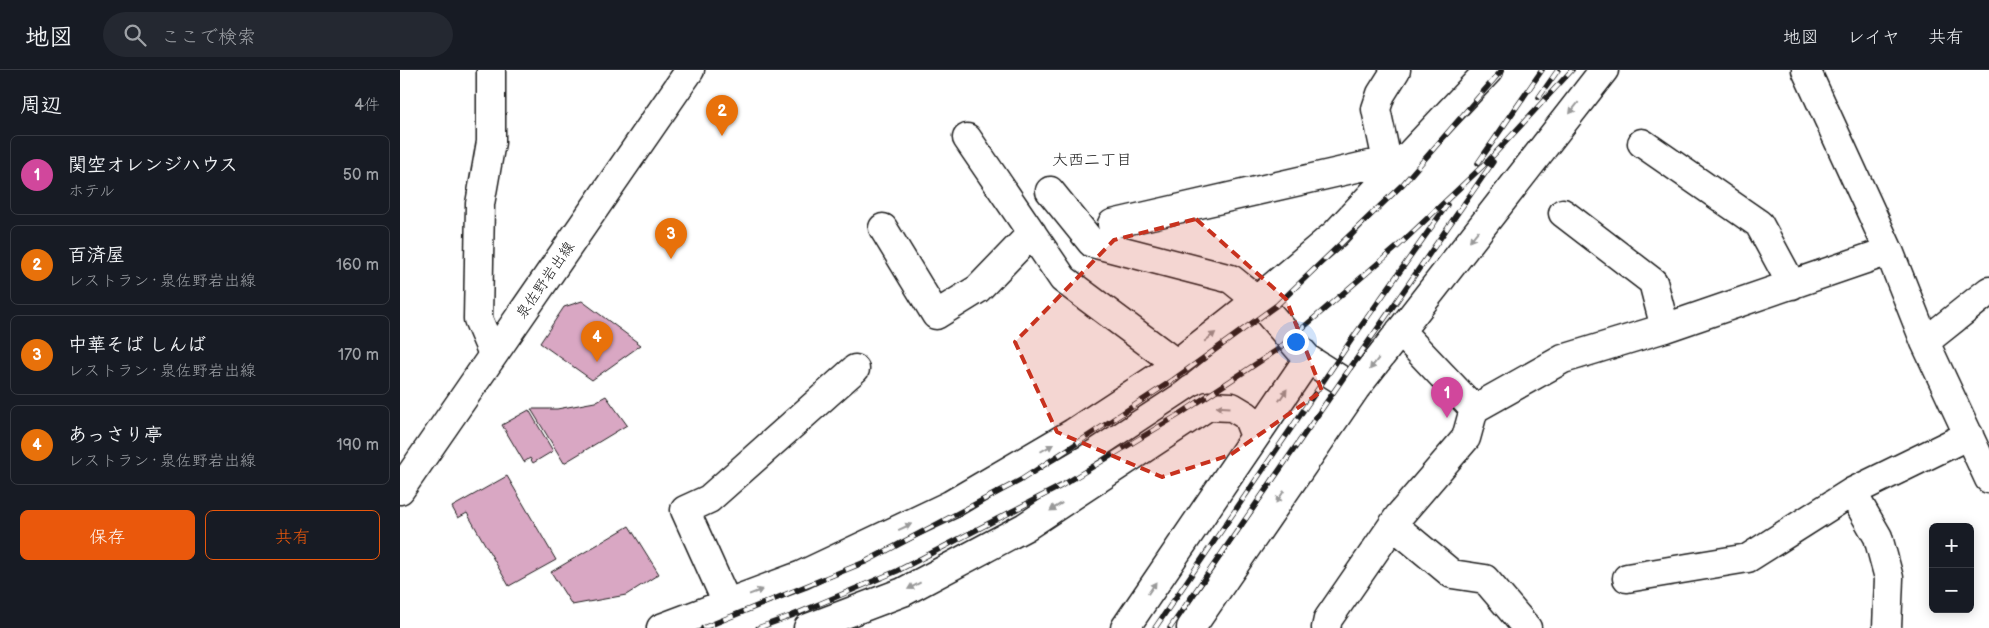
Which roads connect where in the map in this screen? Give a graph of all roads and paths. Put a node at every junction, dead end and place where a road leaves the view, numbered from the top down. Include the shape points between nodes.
1 (491, 70) edge
2 (690, 70) edge
3 (1396, 70) edge
4 (1488, 70) edge
5 (1604, 70) edge
6 (1806, 70) edge
7 (967, 138) dead end
8 (1642, 143) dead end
9 (1392, 163) junction
10 (1050, 191) dead end
11 (1563, 214) dead end
12 (1112, 224) dead end
13 (883, 228) dead end
14 (1032, 233) junction
15 (1889, 251) junction
16 (1792, 285) junction
17 (1989, 290) edge
18 (1257, 300) junction
19 (1665, 328) junction
20 (1400, 331) junction
21 (1925, 342) junction
22 (493, 354) junction
23 (1308, 359) junction
24 (1177, 364) junction
25 (855, 370) dead end
26 (1354, 388) junction
27 (1474, 409) junction
28 (1969, 435) junction
29 (1255, 436) junction
30 (1989, 479) edge
31 (400, 490) edge
32 (1852, 492) junction
33 (1393, 525) junction
34 (1627, 578) dead end
35 (727, 603) junction
36 (821, 626) edge
37 (661, 628) edge
38 (1125, 628) edge
39 (1192, 628) edge
40 (1326, 628) edge
41 (1527, 628) edge
42 (1887, 628) edge

1 - 22 street via 491,142 480,204 478,319
2 - 22 street, 泉佐野岩出線
3 - 9 street via 1380,94 1376,108
4 - 9 street
5 -> 20 street
6 - 15 street
7 - 14 street
8 - 16 street via 1759,224
9 - 12 street
9 - 18 street via 1334,234
10 - 18 street via 1092,242 1231,279
11 - 19 street via 1653,282
13 - 14 street via 936,315 978,289
14 - 24 street via 1063,279
15 - 16 street
15 - 21 street
16 - 19 street
17 - 21 street
18 - 23 street
24 -> 18 street
19 - 27 street via 1562,360
20 -> 26 street
20 - 27 street
21 - 28 street
22 - 31 street, 泉佐野岩出線
23 - 26 street
29 -> 23 street
35 -> 24 street via 802,575 950,505 1073,433
25 - 35 street via 709,498 686,510
26 -> 39 street
27 - 33 street via 1466,438
28 - 30 street
28 - 32 street
29 -> 36 street via 1247,416 1232,407 1208,406 1025,527 902,592
38 -> 29 street
32 - 34 street via 1748,558
32 - 42 street via 1878,537 1889,578
33 - 40 street via 1328,619
33 - 41 street via 1452,574 1485,579
35 - 37 street

